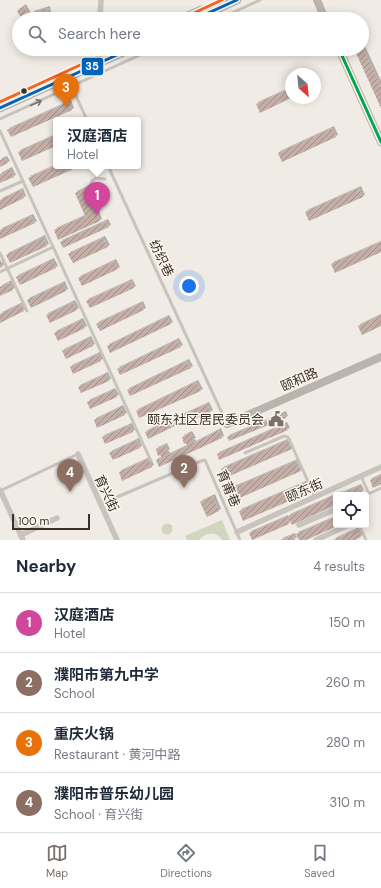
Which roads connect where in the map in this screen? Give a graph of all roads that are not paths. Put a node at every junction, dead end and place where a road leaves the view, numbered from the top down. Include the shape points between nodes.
1 (101, 0) edge
2 (222, 0) edge
3 (237, 0) edge
4 (260, 0) edge
5 (317, 0) edge
6 (100, 12) edge
7 (196, 12) edge
8 (210, 12) edge
9 (233, 12) edge
10 (322, 12) edge
11 (99, 56) edge
12 (113, 56) edge
13 (137, 56) edge
14 (342, 56) edge
15 (66, 75) junction
16 (71, 86) junction
17 (0, 102) edge
18 (0, 108) edge
19 (86, 117) edge
20 (0, 119) edge
21 (0, 131) edge
22 (381, 142) edge
23 (109, 169) edge
24 (105, 179) dead end
25 (23, 181) junction
26 (91, 185) dead end
27 (0, 191) edge
28 (53, 247) junction
29 (0, 253) edge
30 (7, 269) junction
31 (0, 272) edge
32 (27, 311) dead end
33 (381, 356) edge
34 (227, 424) joint
35 (245, 453) dead end
36 (78, 454) joint
37 (151, 461) dead end
38 (381, 467) edge
39 (361, 476) junction
40 (381, 488) edge
41 (0, 490) edge
42 (367, 492) edge
43 (369, 494) edge
44 (315, 497) junction
45 (101, 504) junction
46 (333, 509) edge
47 (57, 518) dead end
48 (299, 525) dead end
49 (342, 528) edge
50 (361, 528) edge
51 (237, 532) junction
52 (22, 537) edge
53 (117, 540) edge
54 (240, 540) edge
55 (316, 540) edge
56 (366, 540) edge

1 - 6 street
2 - 7 main road
3 - 8 main road
4 - 9 lane
5 - 10 street
11 - 15 main road
12 - 15 main road
13 - 16 lane
14 - 22 street
15 - 16 lane
15 - 17 main road
15 - 18 main road
16 - 19 lane
20 -> 16 lane
21 - 25 lane
23 - 34 lane, 纺织巷
24 - 26 lane via 96,178
25 - 27 lane
25 - 28 lane
28 - 30 lane
28 - 37 lane
29 - 30 lane
30 - 31 lane
30 - 32 lane
33 - 34 street, 颐和路
35 - 44 lane via 284,436 288,437
36 - 41 lane
36 - 45 street, 育兴街
38 - 39 street, 颐东街
39 - 42 lane
39 - 44 street, 颐东街
40 - 43 lane
41 - 52 street
44 - 51 street, 颐东街
45 - 51 lane, 育莆巷 via 205,460
45 - 53 street, 育兴街
46 - 48 street
47 - 52 street
49 - 55 street
50 - 56 lane
51 - 54 lane, 育莆巷

